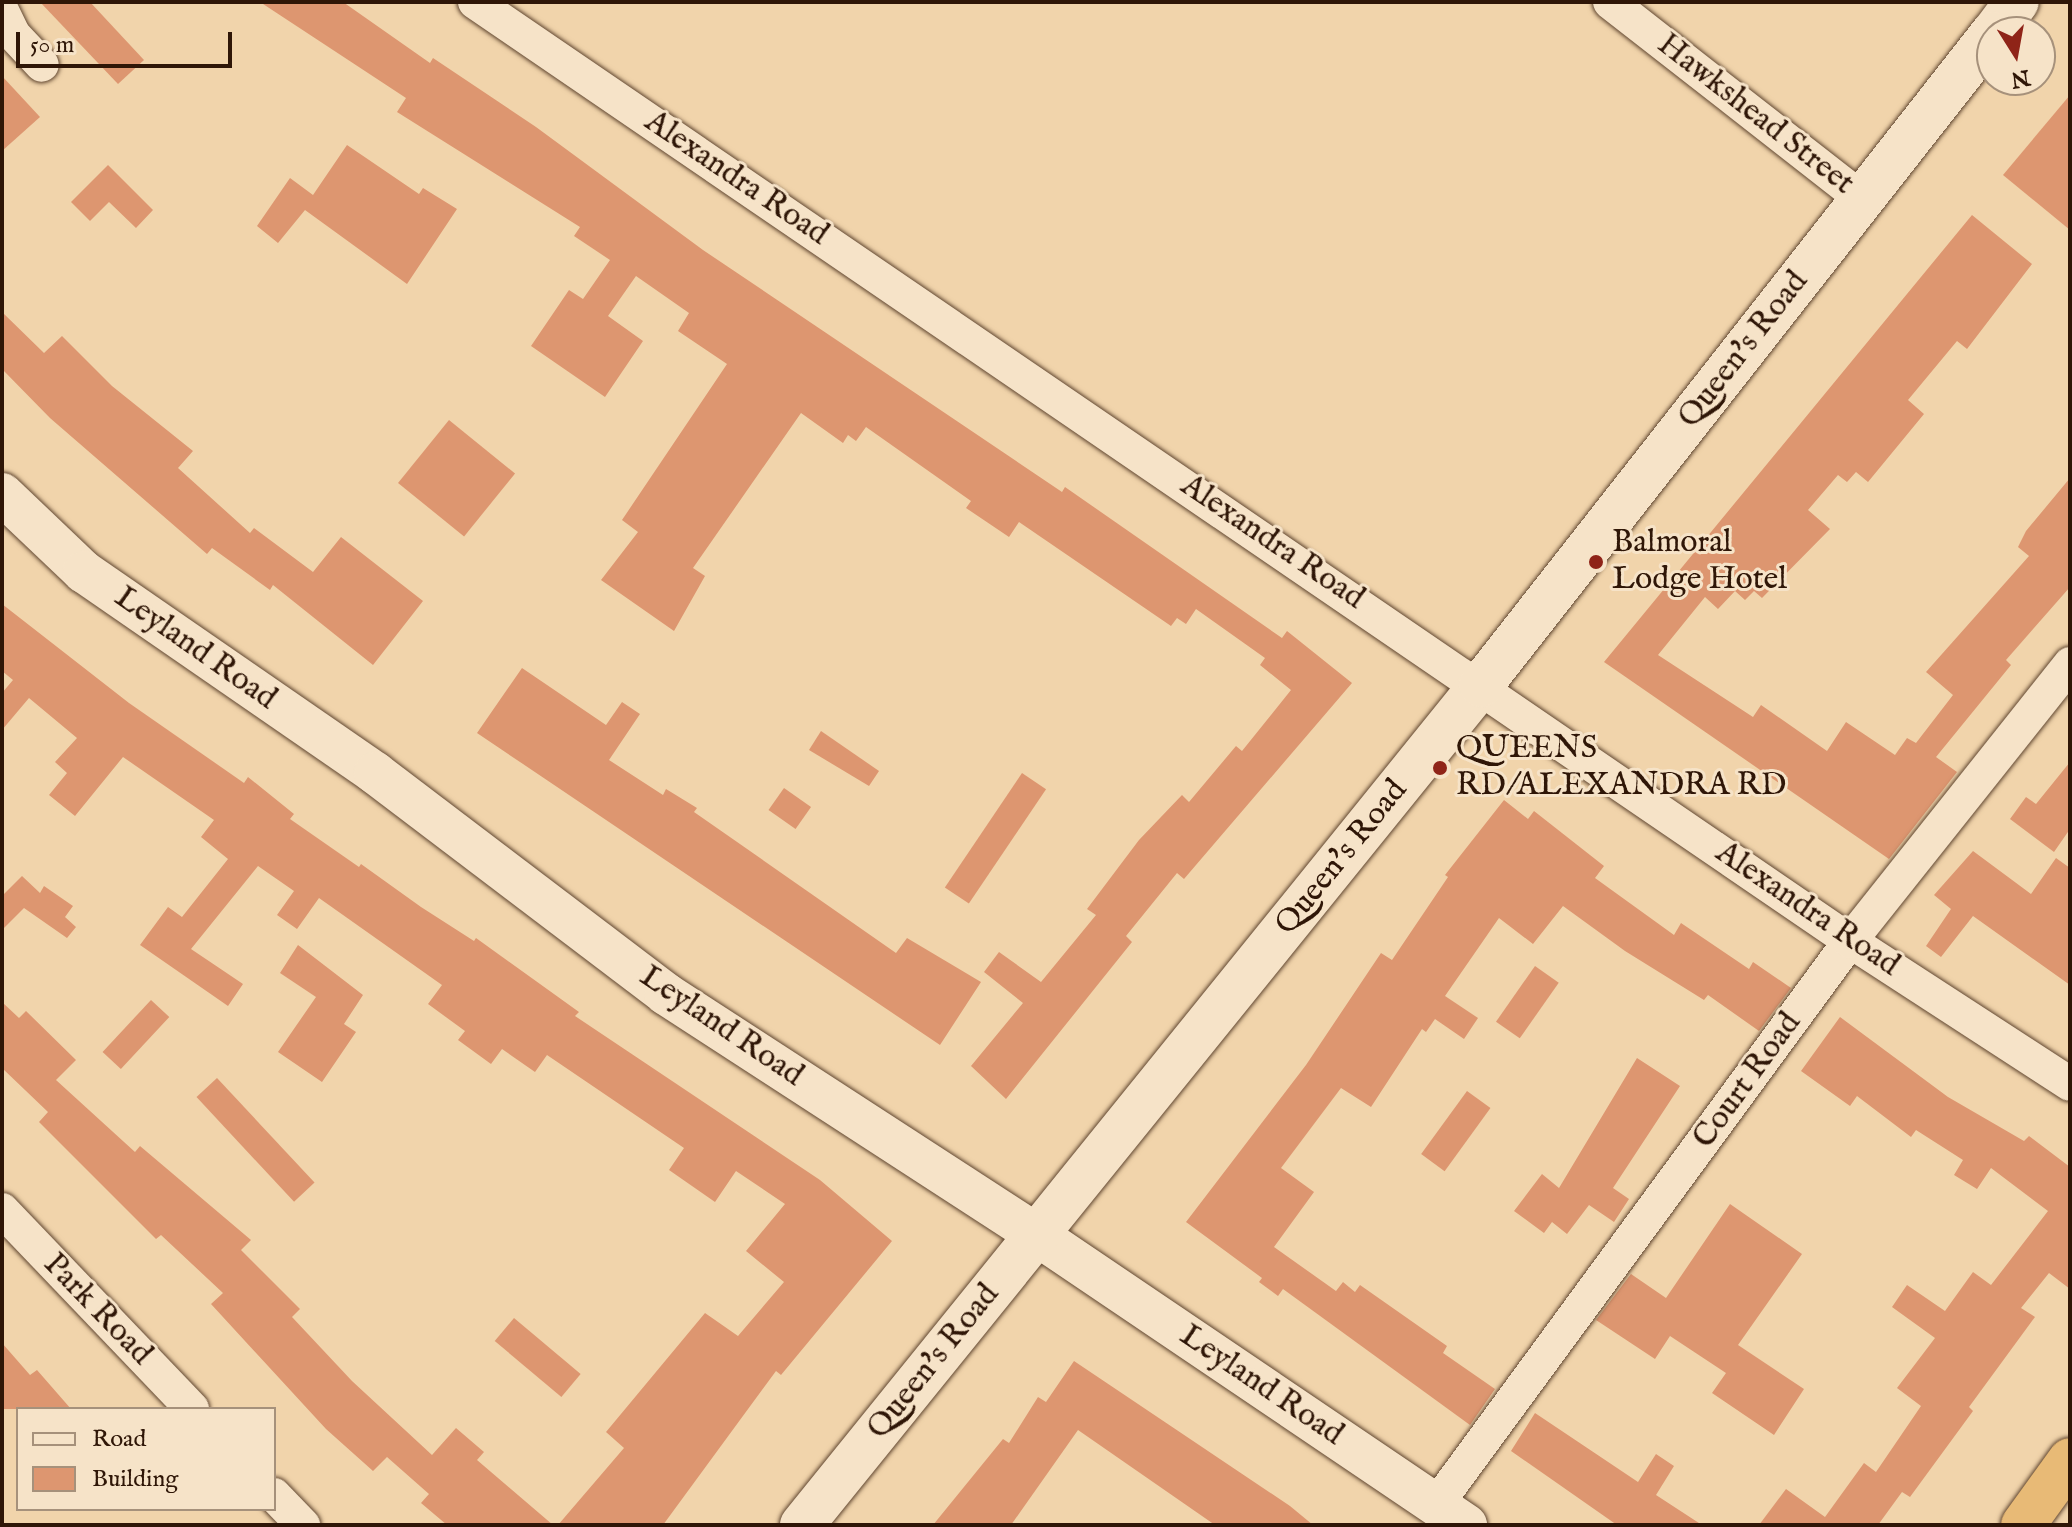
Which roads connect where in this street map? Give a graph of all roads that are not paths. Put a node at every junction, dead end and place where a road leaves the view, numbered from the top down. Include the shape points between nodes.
1 (475, 2) edge
2 (1610, 2) edge
3 (2, 11) edge
4 (1976, 55) edge
5 (42, 65) dead end
6 (1862, 199) junction
7 (2, 494) edge
8 (2070, 664) edge
9 (1481, 685) junction
10 (1850, 941) junction
11 (2070, 1084) edge
12 (2, 1210) edge
13 (1037, 1235) junction
14 (190, 1407) edge
15 (2070, 1460) edge
16 (276, 1497) edge
17 (1451, 1515) edge
18 (303, 1525) edge
19 (802, 1525) edge
20 (2023, 1525) edge

1 - 9 street, Alexandra Road
2 - 6 street, Hawkshead Street
3 - 5 street via 13,34
4 - 6 main road, Queen's Road
6 - 9 main road, Queen's Road
7 - 13 street, Leyland Road via 84,572 375,773 666,994
8 - 10 street, Court Road
9 - 10 street, Alexandra Road
9 - 13 main road, Queen's Road
10 - 11 street, Alexandra Road
10 - 17 street, Court Road
12 - 14 street, Park Road
13 - 17 street, Leyland Road
13 - 19 main road, Queen's Road
15 - 20 highway
16 - 18 street

